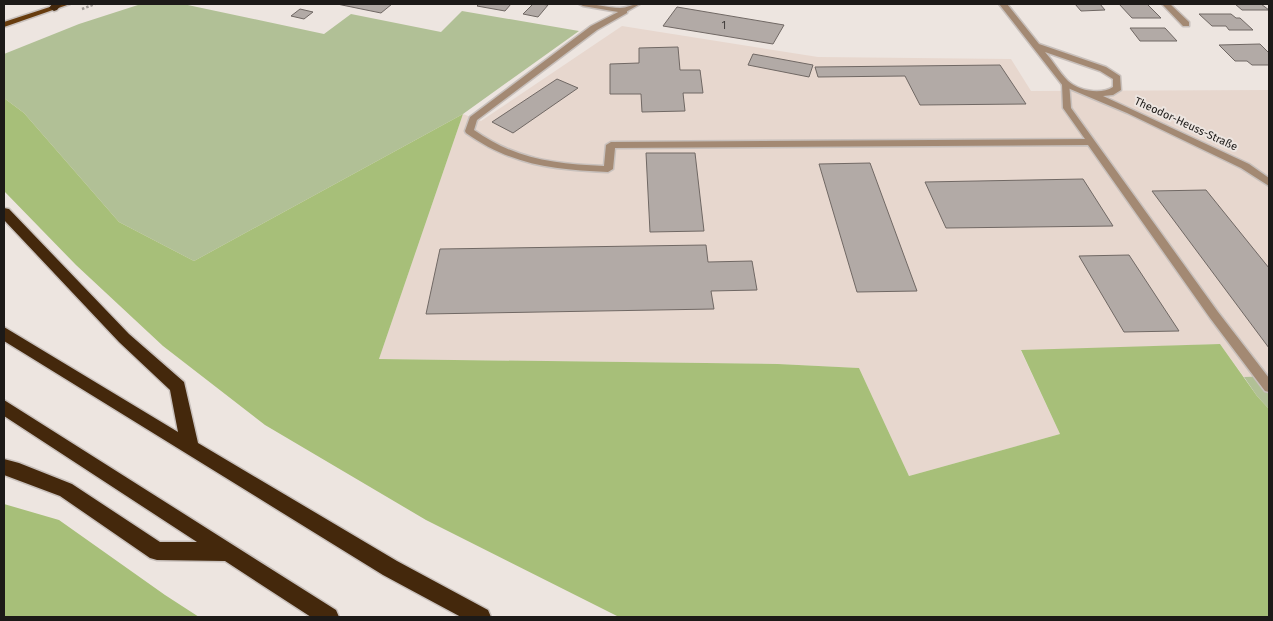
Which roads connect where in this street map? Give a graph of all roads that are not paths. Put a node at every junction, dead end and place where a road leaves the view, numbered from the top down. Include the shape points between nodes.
1 (66, 4) edge
2 (583, 4) edge
3 (636, 4) edge
4 (1003, 4) edge
5 (1166, 4) edge
6 (56, 6) edge
7 (624, 11) junction
8 (1186, 24) dead end
9 (4, 25) edge
10 (1034, 45) junction
11 (1066, 84) junction
12 (1090, 94) junction
13 (1091, 142) junction
14 (1269, 182) edge
15 (4, 212) edge
16 (4, 333) edge
17 (1269, 387) edge
18 (4, 407) edge
19 (190, 448) junction
20 (4, 467) edge
21 (225, 552) junction
22 (329, 617) edge
23 (481, 617) edge

1 - 6 main road
2 - 7 street
3 - 7 street
4 - 10 street, Theodor-Heuss-Straße
5 - 8 street
6 - 9 main road
7 - 13 lane via 594,28 473,119 469,131 484,143 537,164 608,169 611,144
10 - 11 street, Theodor-Heuss-Straße
10 - 12 street, Theodor-Heuss-Straße via 1103,69 1116,78 1118,88 1110,94
11 - 12 street, Theodor-Heuss-Straße
11 - 13 lane via 1067,108
12 - 14 street, Theodor-Heuss-Straße via 1245,166
13 - 17 lane
15 - 19 highway via 124,338 178,387
16 - 19 highway
18 - 21 highway
19 - 23 highway via 390,568
20 - 21 highway via 66,490 157,551
21 - 22 highway

